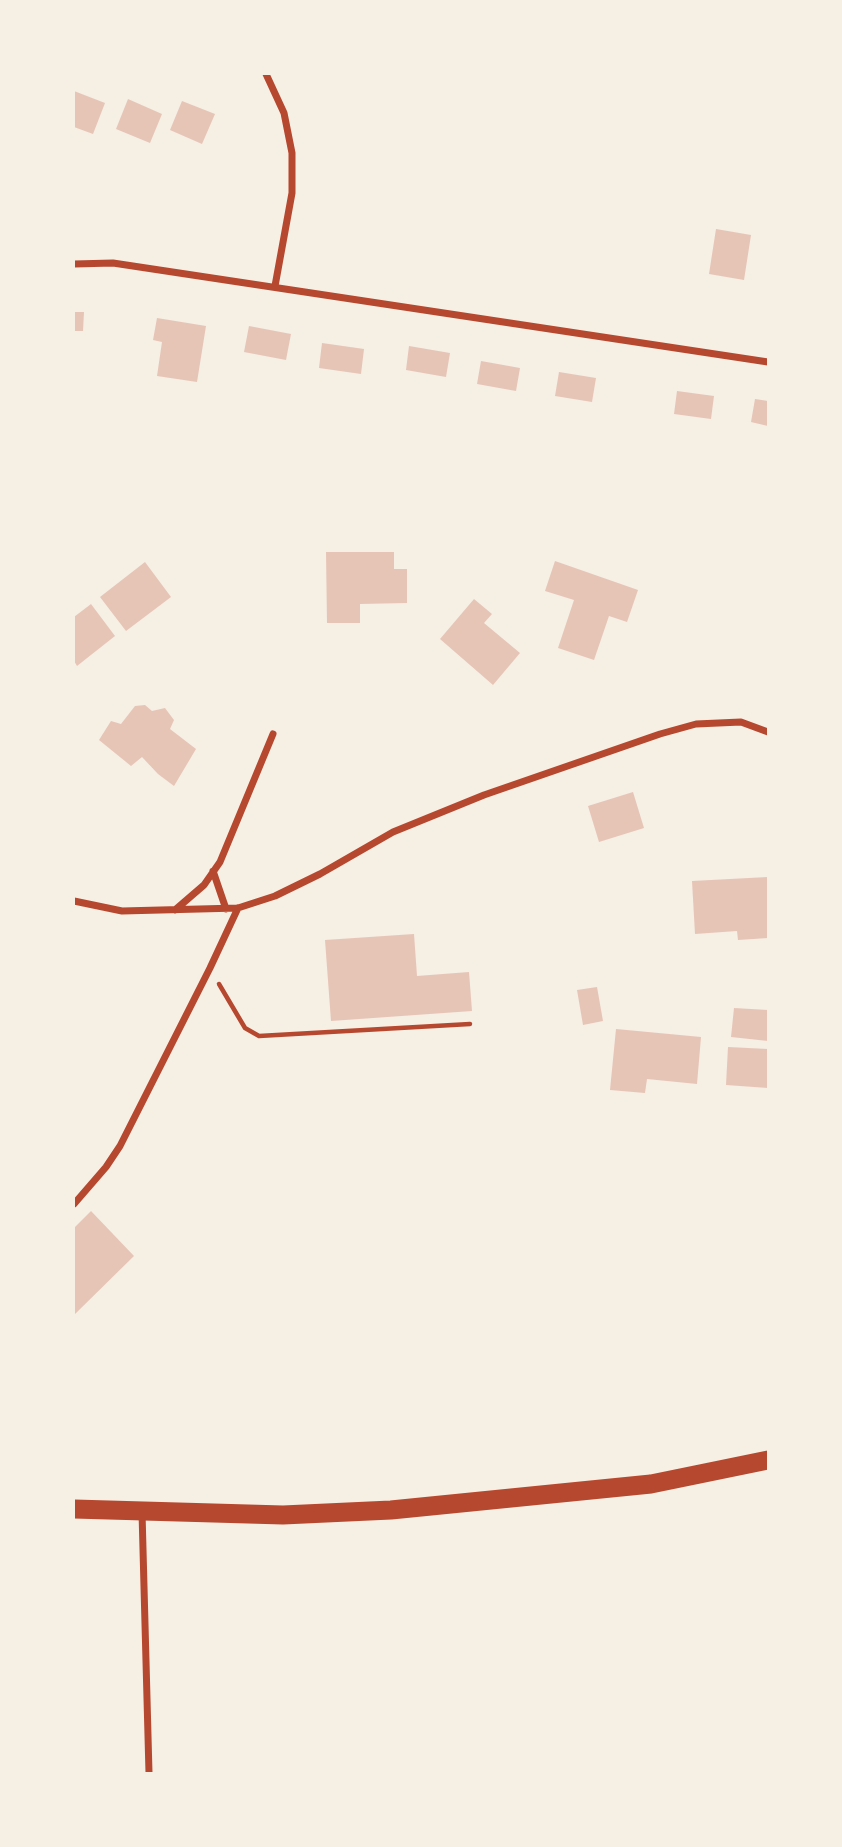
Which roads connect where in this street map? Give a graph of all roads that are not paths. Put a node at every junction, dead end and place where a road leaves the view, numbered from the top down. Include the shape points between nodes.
1 (266, 74) edge
2 (74, 264) edge
3 (275, 286) junction
4 (768, 362) edge
5 (768, 732) edge
6 (273, 734) dead end
7 (214, 871) junction
8 (74, 901) edge
9 (238, 908) junction
10 (226, 909) junction
11 (174, 911) junction
12 (74, 1204) edge
13 (768, 1460) edge
14 (74, 1509) edge
15 (142, 1512) junction
16 (149, 1773) edge

1 - 3 street via 284,113 292,153 292,192
2 - 3 street via 113,263
3 - 4 street
5 - 9 street via 741,722 696,724 660,734 484,794 393,832 275,896
6 - 7 street
7 - 10 street
7 - 11 street
8 - 11 street via 122,911
9 - 10 street
9 - 12 street via 120,1146
10 - 11 street
13 - 15 highway via 651,1484 391,1510 283,1515
14 - 15 highway
15 - 16 street

